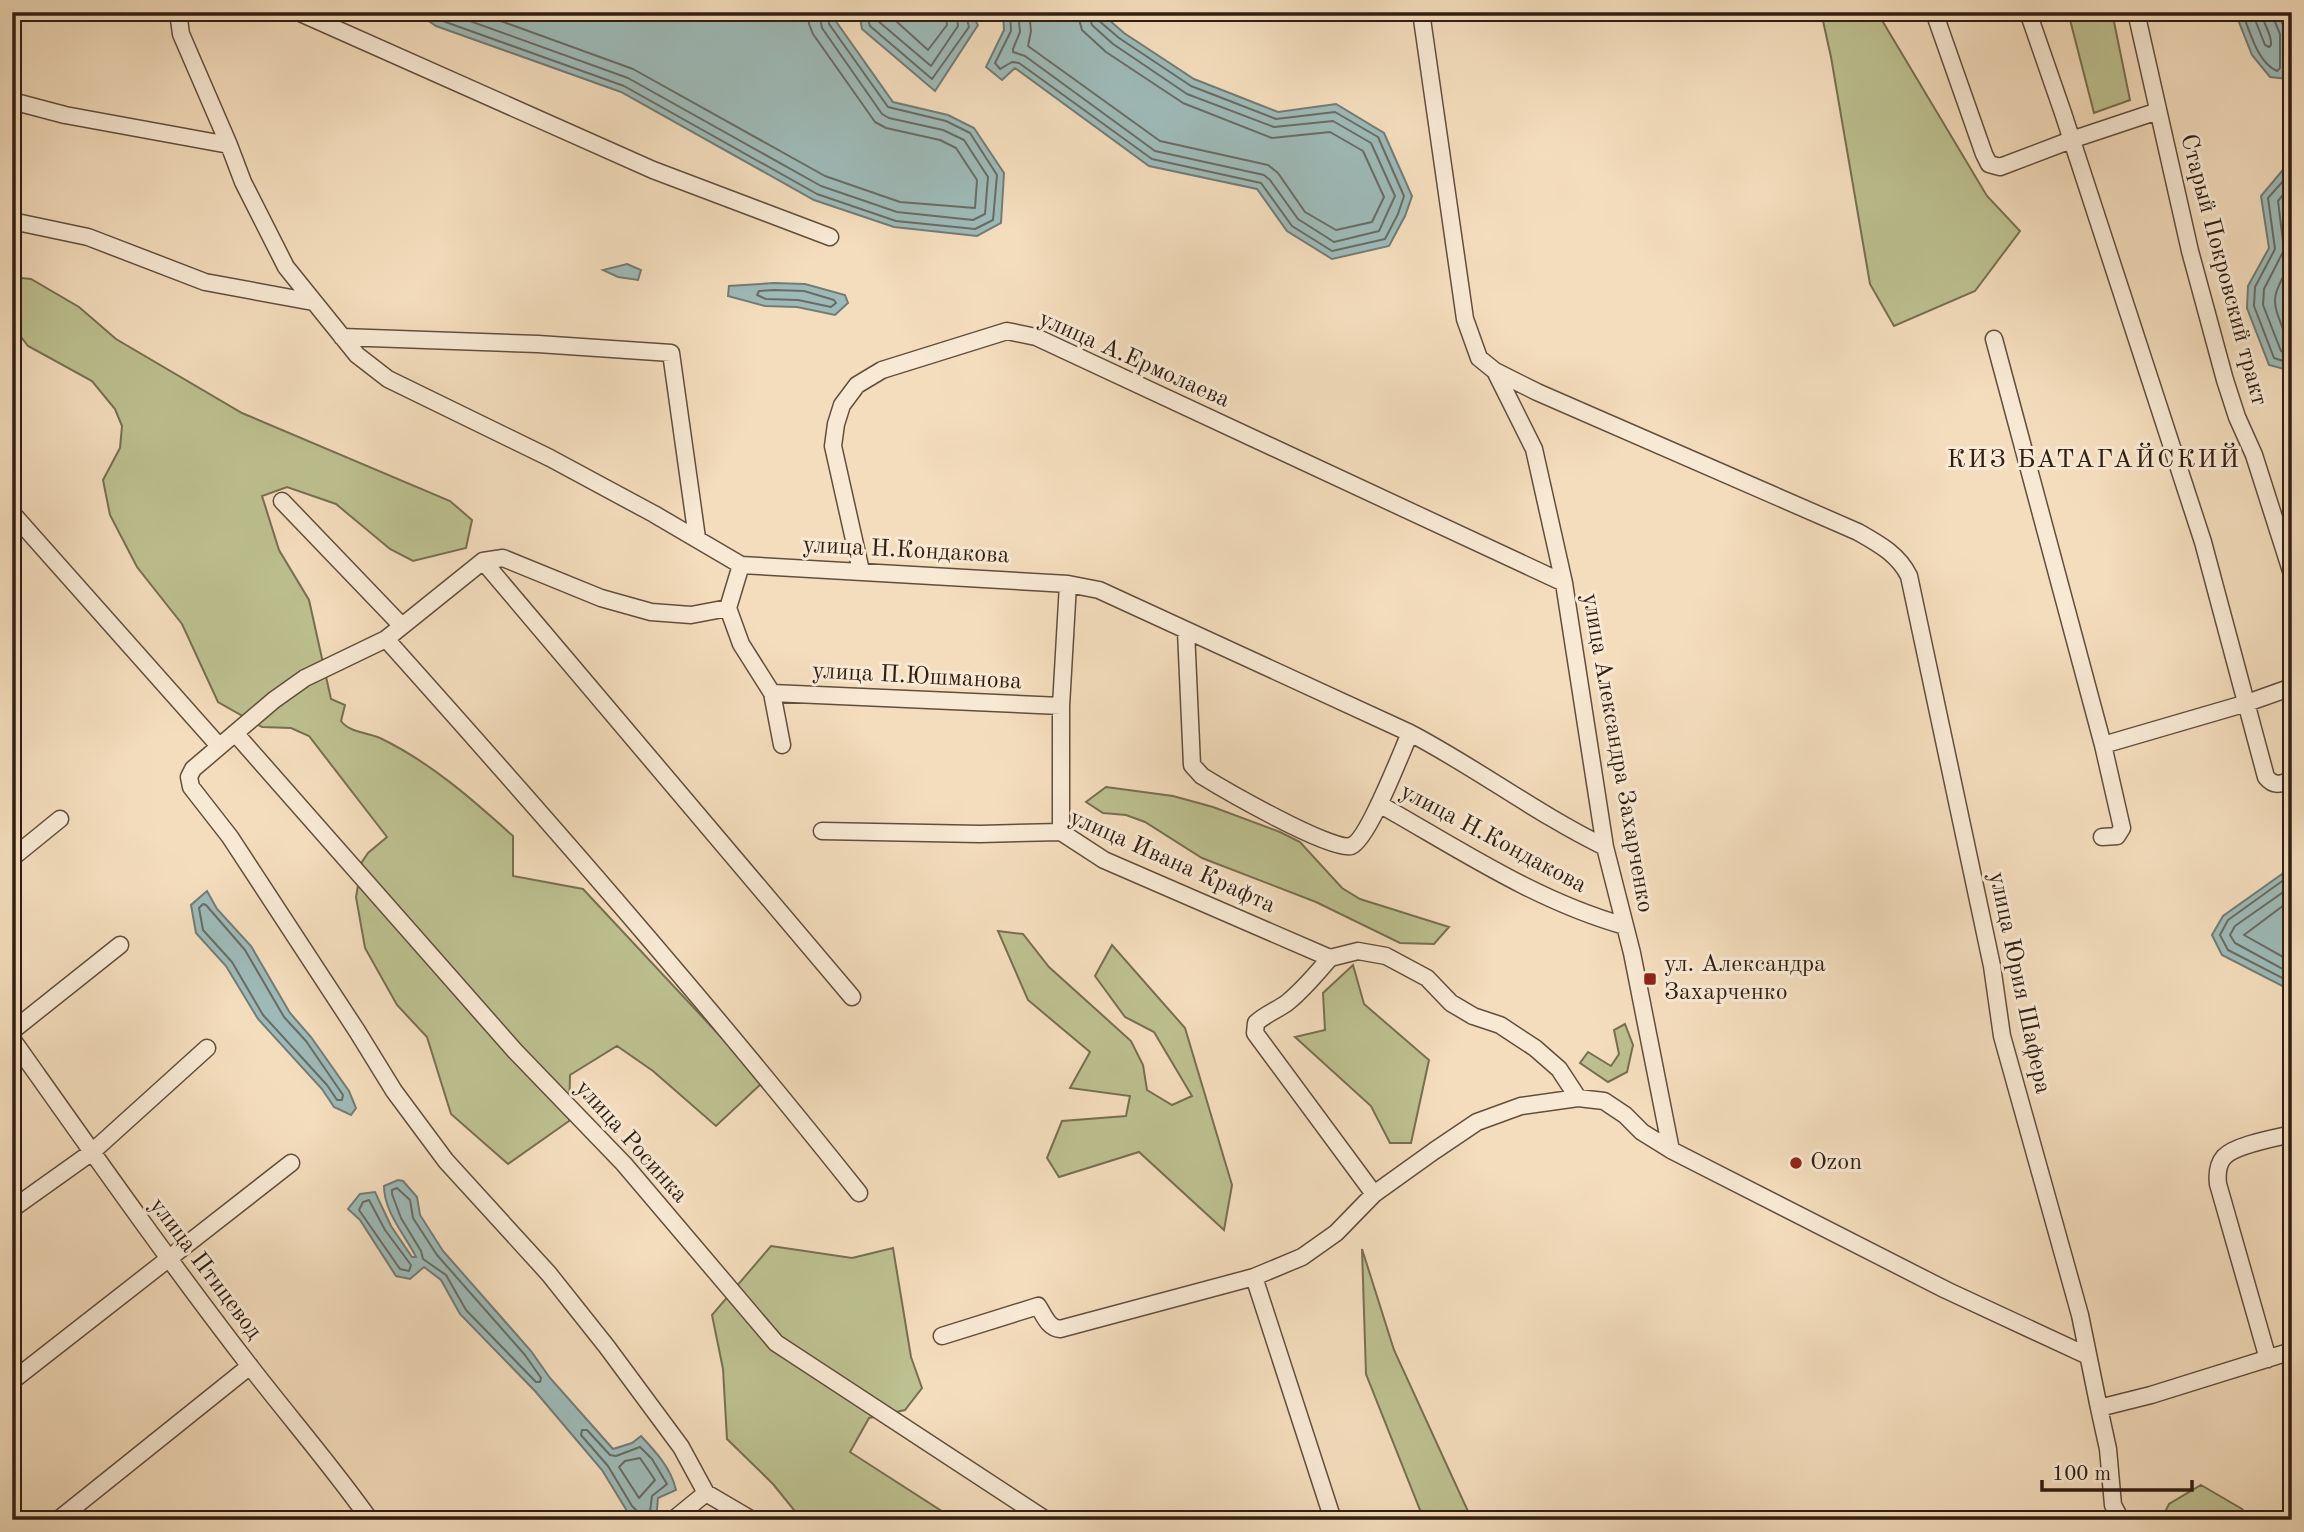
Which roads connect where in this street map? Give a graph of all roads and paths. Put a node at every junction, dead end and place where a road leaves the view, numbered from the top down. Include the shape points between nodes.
1 (178, 12) edge
2 (298, 12) edge
3 (1421, 12) edge
4 (1934, 12) edge
5 (2028, 12) edge
6 (2136, 12) edge
7 (12, 102) edge
8 (2158, 111) junction
9 (2071, 140) junction
10 (229, 145) junction
11 (12, 221) edge
12 (830, 237) dead end
13 (313, 302) junction
14 (342, 337) junction
15 (1994, 339) dead end
16 (1495, 371) junction
17 (1537, 392) junction
18 (1518, 417) junction
19 (282, 501) dead end
20 (12, 513) edge
21 (696, 538) junction
22 (483, 561) junction
23 (741, 565) junction
24 (861, 571) junction
25 (2292, 574) edge
26 (1564, 583) junction
27 (1068, 584) junction
28 (728, 608) junction
29 (401, 625) junction
30 (1186, 631) junction
31 (386, 639) junction
32 (2292, 687) edge
33 (772, 693) junction
34 (2247, 704) junction
35 (1061, 706) junction
36 (236, 733) junction
37 (1410, 733) junction
38 (782, 745) dead end
39 (2103, 745) junction
40 (219, 746) junction
41 (2292, 780) edge
42 (1379, 804) junction
43 (60, 818) dead end
44 (822, 831) dead end
45 (1060, 832) junction
46 (2102, 837) dead end
47 (1605, 847) junction
48 (12, 858) edge
49 (1625, 926) junction
50 (120, 945) dead end
51 (1330, 958) junction
52 (852, 997) dead end
53 (12, 1031) edge
54 (12, 1039) edge
55 (207, 1048) dead end
56 (1578, 1098) junction
57 (2292, 1133) edge
58 (1671, 1150) junction
59 (92, 1152) junction
60 (291, 1163) dead end
61 (859, 1193) dead end
62 (1374, 1195) junction
63 (12, 1209) edge
64 (169, 1260) junction
65 (1254, 1277) junction
66 (942, 1335) dead end
67 (2292, 1352) edge
68 (2088, 1356) junction
69 (2268, 1359) junction
70 (250, 1366) junction
71 (12, 1381) edge
72 (2099, 1408) junction
73 (706, 1493) junction
74 (58, 1520) edge
75 (370, 1520) edge
76 (673, 1520) edge
77 (752, 1520) edge
78 (1046, 1520) edge
79 (1333, 1520) edge
80 (2121, 1520) edge

1 - 10 street via 181,34
2 - 12 street via 653,170
3 - 16 street via 1465,319 1479,358
4 - 9 street via 1989,164 2000,167
5 - 9 street
6 - 8 street, Старый Покровский тракт
7 - 10 street
8 - 9 street
8 - 25 street, Старый Покровский тракт via 2225,380
9 - 34 street via 2203,542
10 - 13 street via 280,257
11 - 13 street via 88,237 205,282
13 - 14 street
14 - 21 street via 388,379 550,458
14 - 21 street via 671,353
15 - 39 street
16 - 17 street
16 - 18 street, улица Александра Захарченко
17 - 18 street via 1520,406
17 - 68 street, улица Юрия Шафера via 1858,532 1885,547 1904,566 1990,954 2002,1036
18 - 26 street, улица Александра Захарченко via 1534,449
19 - 29 street
20 - 40 street
21 - 23 street
22 - 28 street via 503,558 601,598 651,612 691,615
22 - 29 street
22 - 52 street
23 - 24 street, улица Н.Кондакова
23 - 28 street
24 - 26 street, улица А.Ермолаева via 833,446 842,405 857,385 882,369 1007,331 1036,337
24 - 27 street, улица Н.Кондакова
26 - 47 street, улица Александра Захарченко
27 - 30 street, улица Н.Кондакова via 1100,590
27 - 35 street
28 - 33 street via 741,644
29 - 31 street
30 - 37 street, улица Н.Кондакова
30 - 42 street, улица Н.Кондакова via 1192,765 1202,776 1287,823 1341,846 1352,846 1361,838
31 - 36 street via 304,678
31 - 61 street via 607,890
32 - 34 street
33 - 35 street, улица П.Юшманова
33 - 38 street
34 - 39 street
34 - 41 street via 2266,778 2278,785
35 - 45 street
36 - 40 street
36 - 78 street, улица Росинка via 514,1051 624,1164 776,1343
37 - 42 street, улица Н.Кондакова
37 - 47 street, улица Н.Кондакова via 1565,828
39 - 46 street via 2122,828 2117,836
40 - 73 street via 193,769 191,787 230,838 394,1091 446,1161 549,1274 607,1347 681,1447
42 - 49 street, улица Н.Кондакова via 1525,887 1588,916
43 - 48 street
44 - 45 street, улица Ивана Крафта
45 - 51 street, улица Ивана Крафта via 1104,860
47 - 49 street, улица Александра Захарченко
49 - 58 street, улица Александра Захарченко
50 - 53 street
51 - 56 street via 1358,951 1386,956 1427,978 1451,1003 1500,1025 1535,1048 1559,1069
51 - 62 street via 1302,990 1256,1023 1255,1033
54 - 59 street, улица Птицевод
55 - 59 street
56 - 58 street via 1604,1101
56 - 62 street via 1521,1106 1478,1122
57 - 69 street via 2234,1151 2223,1158 2217,1170
58 - 68 street via 1946,1290
59 - 63 street
59 - 64 street, улица Птицевод
60 - 64 street
62 - 65 street via 1336,1233 1302,1257
64 - 70 street, улица Птицевод
64 - 71 street
65 - 66 street via 1060,1329 1049,1323 1038,1306
65 - 79 street
67 - 69 street
68 - 72 street, улица Юрия Шафера
69 - 72 street
70 - 74 street
70 - 75 street, улица Птицевод
72 - 80 street, улица Юрия Шафера via 2113,1505
73 - 76 street
73 - 77 street

